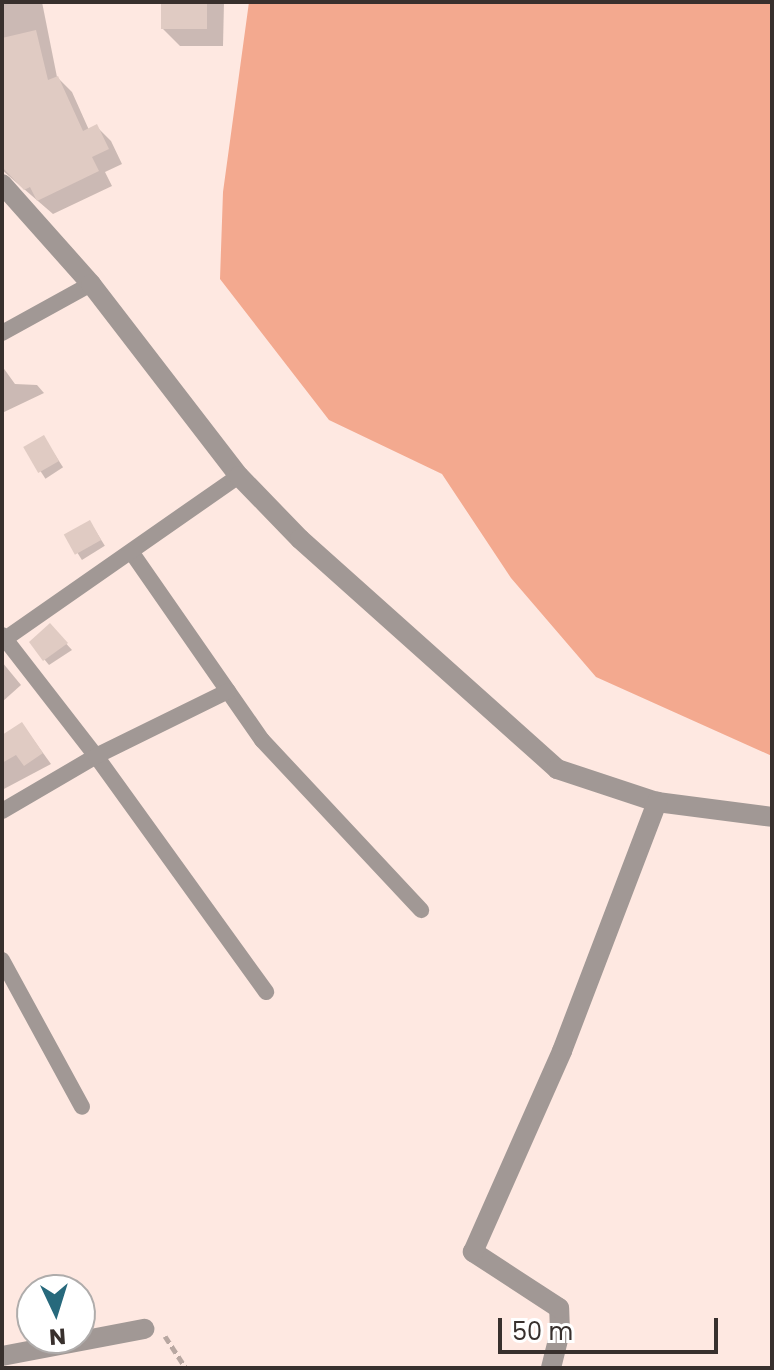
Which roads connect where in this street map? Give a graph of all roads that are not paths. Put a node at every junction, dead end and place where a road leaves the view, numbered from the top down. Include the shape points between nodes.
1 (2, 184) edge
2 (91, 284) junction
3 (2, 333) edge
4 (239, 476) junction
5 (132, 553) junction
6 (4, 637) edge
7 (228, 691) junction
8 (96, 756) junction
9 (657, 802) junction
10 (2, 811) edge
11 (772, 817) edge
12 (421, 910) dead end
13 (2, 960) edge
14 (266, 992) dead end
15 (82, 1107) dead end
16 (144, 1329) road end
17 (2, 1356) edge
18 (551, 1368) edge

1 - 2 street
2 - 3 lane
2 - 4 street
4 - 5 lane
4 - 9 street via 300,539 557,769
5 - 6 lane
5 - 7 lane
6 - 8 lane
7 - 8 lane
7 - 12 lane via 262,740
8 - 10 lane
8 - 14 lane
9 - 11 street
9 - 18 street via 562,1051 473,1252 559,1308 560,1332
13 - 15 lane
16 - 17 street

